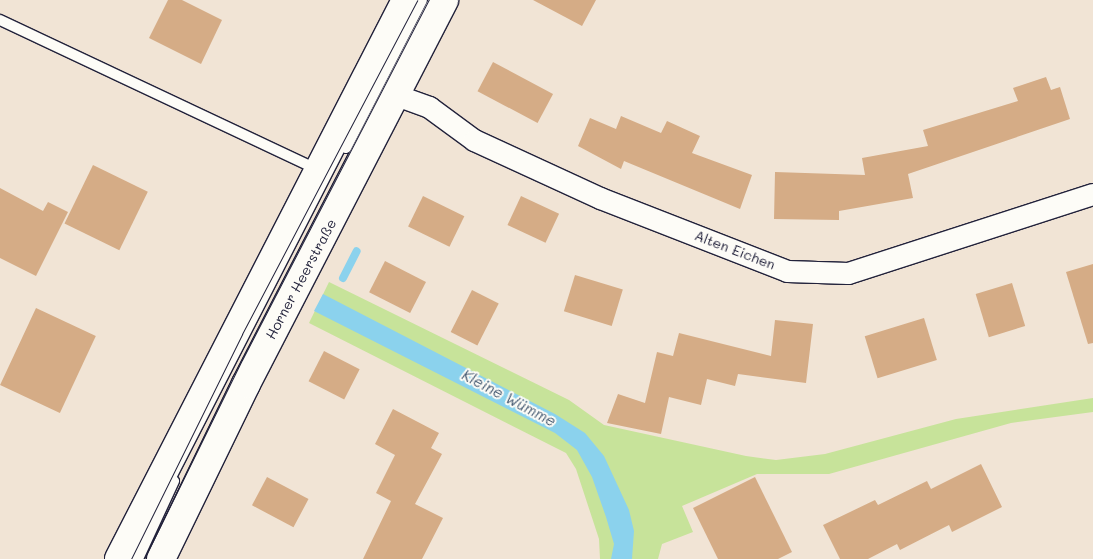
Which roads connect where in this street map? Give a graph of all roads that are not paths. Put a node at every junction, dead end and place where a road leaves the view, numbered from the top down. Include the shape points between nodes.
1 (406, 0) edge
2 (422, 0) edge
3 (444, 0) edge
4 (0, 20) edge
5 (396, 94) junction
6 (329, 164) junction
7 (1093, 194) edge
8 (178, 474) dead end
9 (119, 559) edge
10 (138, 559) edge
11 (161, 559) edge

1 - 6 main road
2 - 6 lane
3 - 5 main road, Horner Heerstraße
4 - 6 lane
5 - 7 street, Alten Eichen via 429,107 474,140 600,198 787,271 848,273
5 - 11 main road, Horner Heerstraße via 246,384
6 - 9 main road
8 - 10 lane

